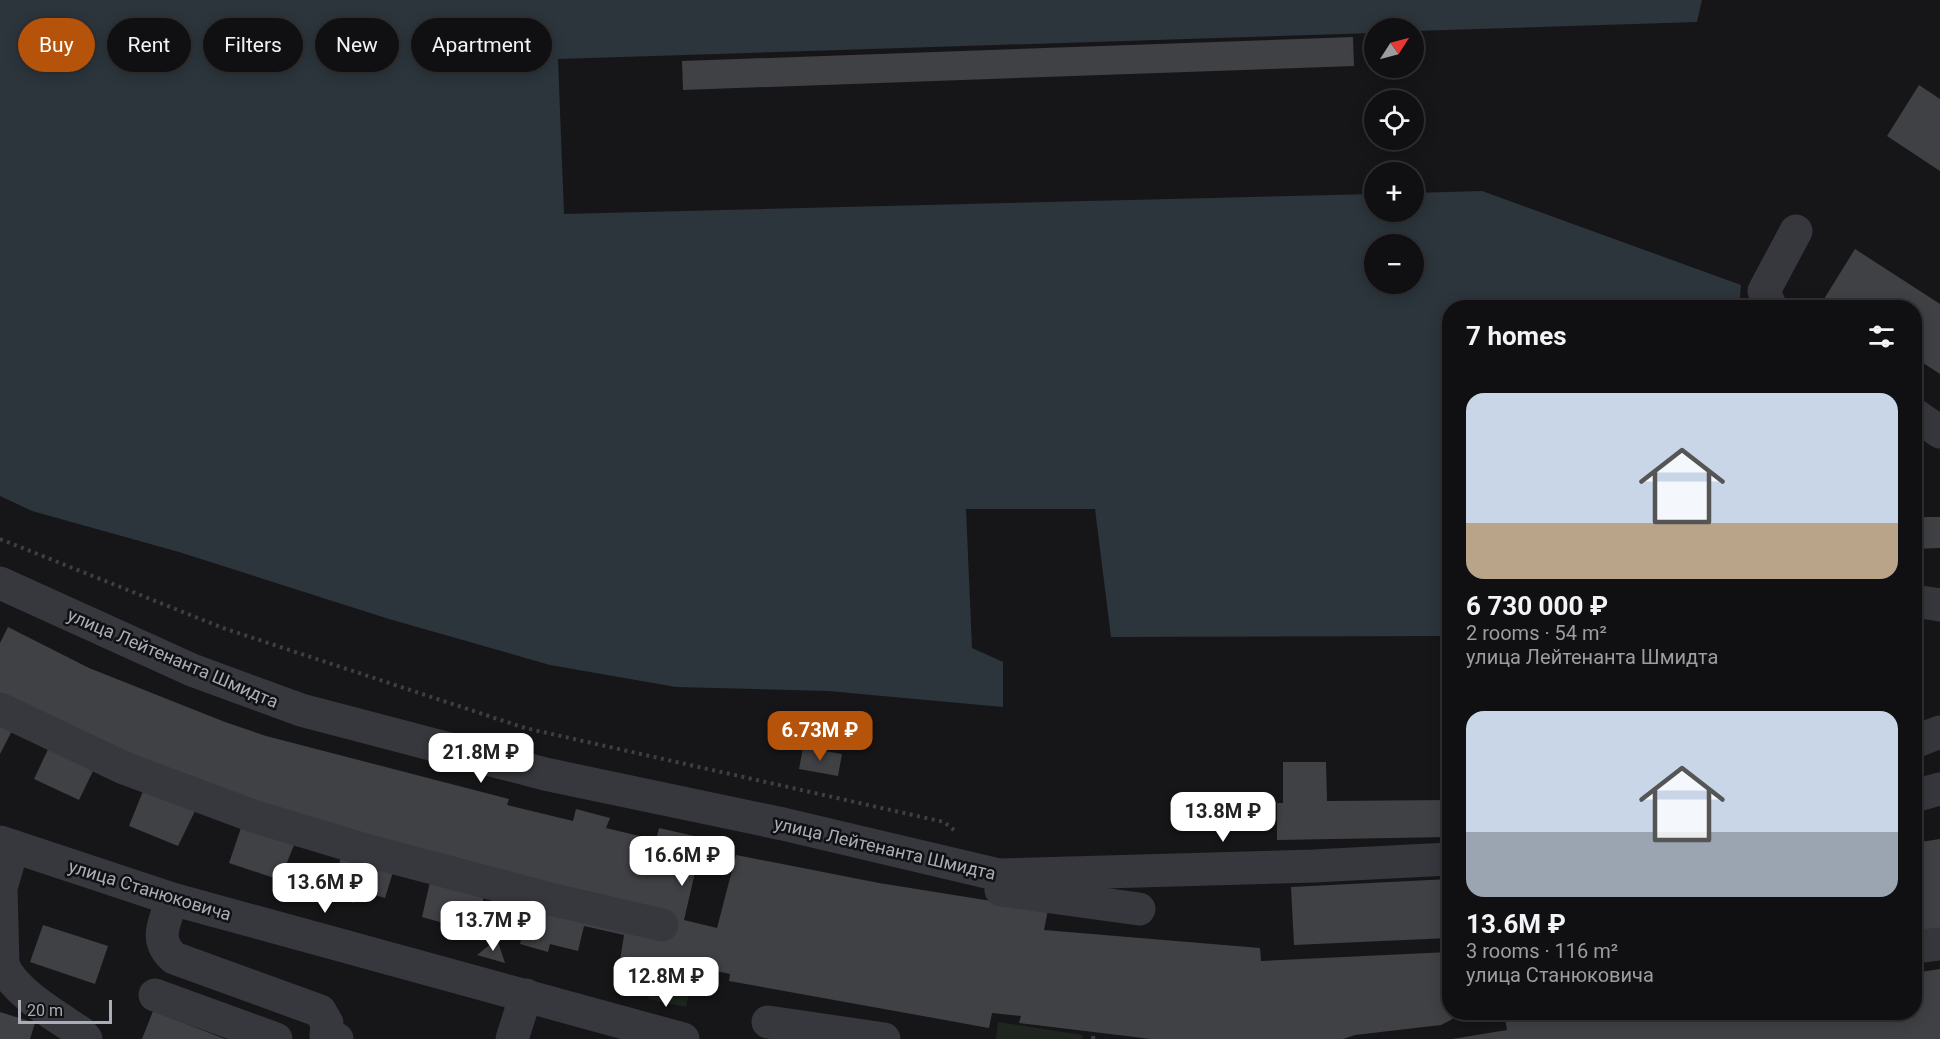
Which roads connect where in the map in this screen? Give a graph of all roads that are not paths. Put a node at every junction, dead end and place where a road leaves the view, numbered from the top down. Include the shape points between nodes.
1 (1796, 231) dead end
2 (1768, 300) edge
3 (1922, 420) edge
4 (1940, 432) edge
5 (0, 583) edge
6 (1922, 602) edge
7 (1940, 605) edge
8 (0, 709) edge
9 (1940, 732) edge
10 (1922, 739) edge
11 (1940, 789) edge
12 (1922, 794) edge
13 (7, 844) edge
14 (1442, 859) edge
15 (986, 872) junction
16 (1, 888) edge
17 (172, 899) junction
18 (1139, 909) dead end
19 (662, 925) dead end
20 (1940, 944) edge
21 (1922, 946) edge
22 (155, 995) dead end
23 (526, 996) junction
24 (768, 1022) dead end
25 (639, 1035) edge
26 (329, 1038) edge
27 (86, 1039) edge
28 (276, 1039) edge
29 (512, 1039) edge
30 (683, 1039) edge
31 (884, 1039) edge

1 - 2 street via 1764,291
3 - 4 street
5 - 15 street, улица Лейтенанта Шмидта via 192,670 301,710 545,774
6 - 7 street
8 - 19 street via 124,768 253,816 369,851
9 - 10 street
11 - 12 street
13 - 16 street
13 - 17 street, улица Станюковича
14 - 15 street, улица Лейтенанта Шмидта via 999,875
15 - 18 street via 1001,890
16 - 27 street via 2,956 7,975
17 - 23 street, улица Станюковича
17 - 26 street via 162,934 164,949 174,958 320,1011
20 - 21 street
22 - 28 street
23 - 25 street, улица Станюковича
23 - 29 street
24 - 31 street
25 - 30 street, улица Станюковича

